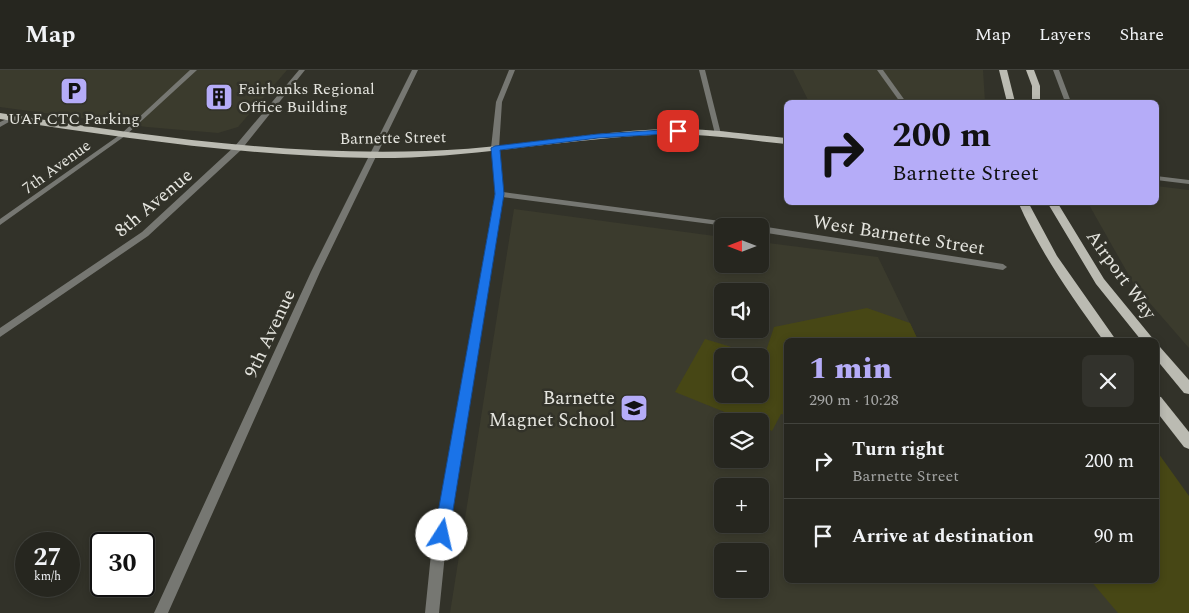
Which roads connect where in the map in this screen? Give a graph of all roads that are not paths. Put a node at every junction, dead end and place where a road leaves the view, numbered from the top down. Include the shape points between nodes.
1 (194, 70) edge
2 (302, 70) edge
3 (415, 70) edge
4 (512, 70) edge
5 (702, 70) edge
6 (880, 70) edge
7 (1004, 70) edge
8 (1030, 70) edge
9 (1056, 70) edge
10 (902, 100) edge
11 (1011, 100) edge
12 (1036, 100) edge
13 (1067, 100) edge
14 (0, 116) edge
15 (12, 118) junction
16 (0, 125) edge
17 (718, 134) junction
18 (123, 135) junction
19 (784, 141) edge
20 (238, 148) junction
21 (495, 148) junction
22 (370, 155) junction
23 (1159, 178) edge
24 (1189, 182) edge
25 (499, 194) junction
26 (1024, 205) edge
27 (1054, 205) edge
28 (714, 222) edge
29 (0, 223) edge
30 (769, 230) edge
31 (1003, 267) dead end
32 (0, 333) edge
33 (1108, 338) edge
34 (1146, 338) edge
35 (1159, 354) edge
36 (1189, 390) edge
37 (1159, 405) edge
38 (1189, 443) edge
39 (161, 613) edge
40 (432, 613) edge

1 - 18 street, 7th Avenue
2 - 20 street, 8th Avenue
3 - 22 street, 9th Avenue
4 - 21 street via 499,102
5 - 17 street
6 - 10 street
7 - 11 main road
8 - 12 main road via 1036,86
9 - 13 street
14 - 15 main road, Barnette Street
15 - 16 street
15 - 18 main road, Barnette Street
17 - 19 main road, Barnette Street
17 - 21 main road, Barnette Street via 651,132
18 - 20 main road, Barnette Street
18 - 29 street, 7th Avenue
20 - 22 main road, Barnette Street
20 - 32 street, 8th Avenue via 145,234
21 - 22 main road, Barnette Street
21 - 25 street
22 - 39 street, 9th Avenue
23 - 24 street
25 - 28 street
25 - 40 street via 438,554
26 - 33 main road via 1059,272
27 - 34 main road, Airport Way via 1100,281
30 - 31 street, West Barnette Street
35 - 36 main road
37 - 38 main road

